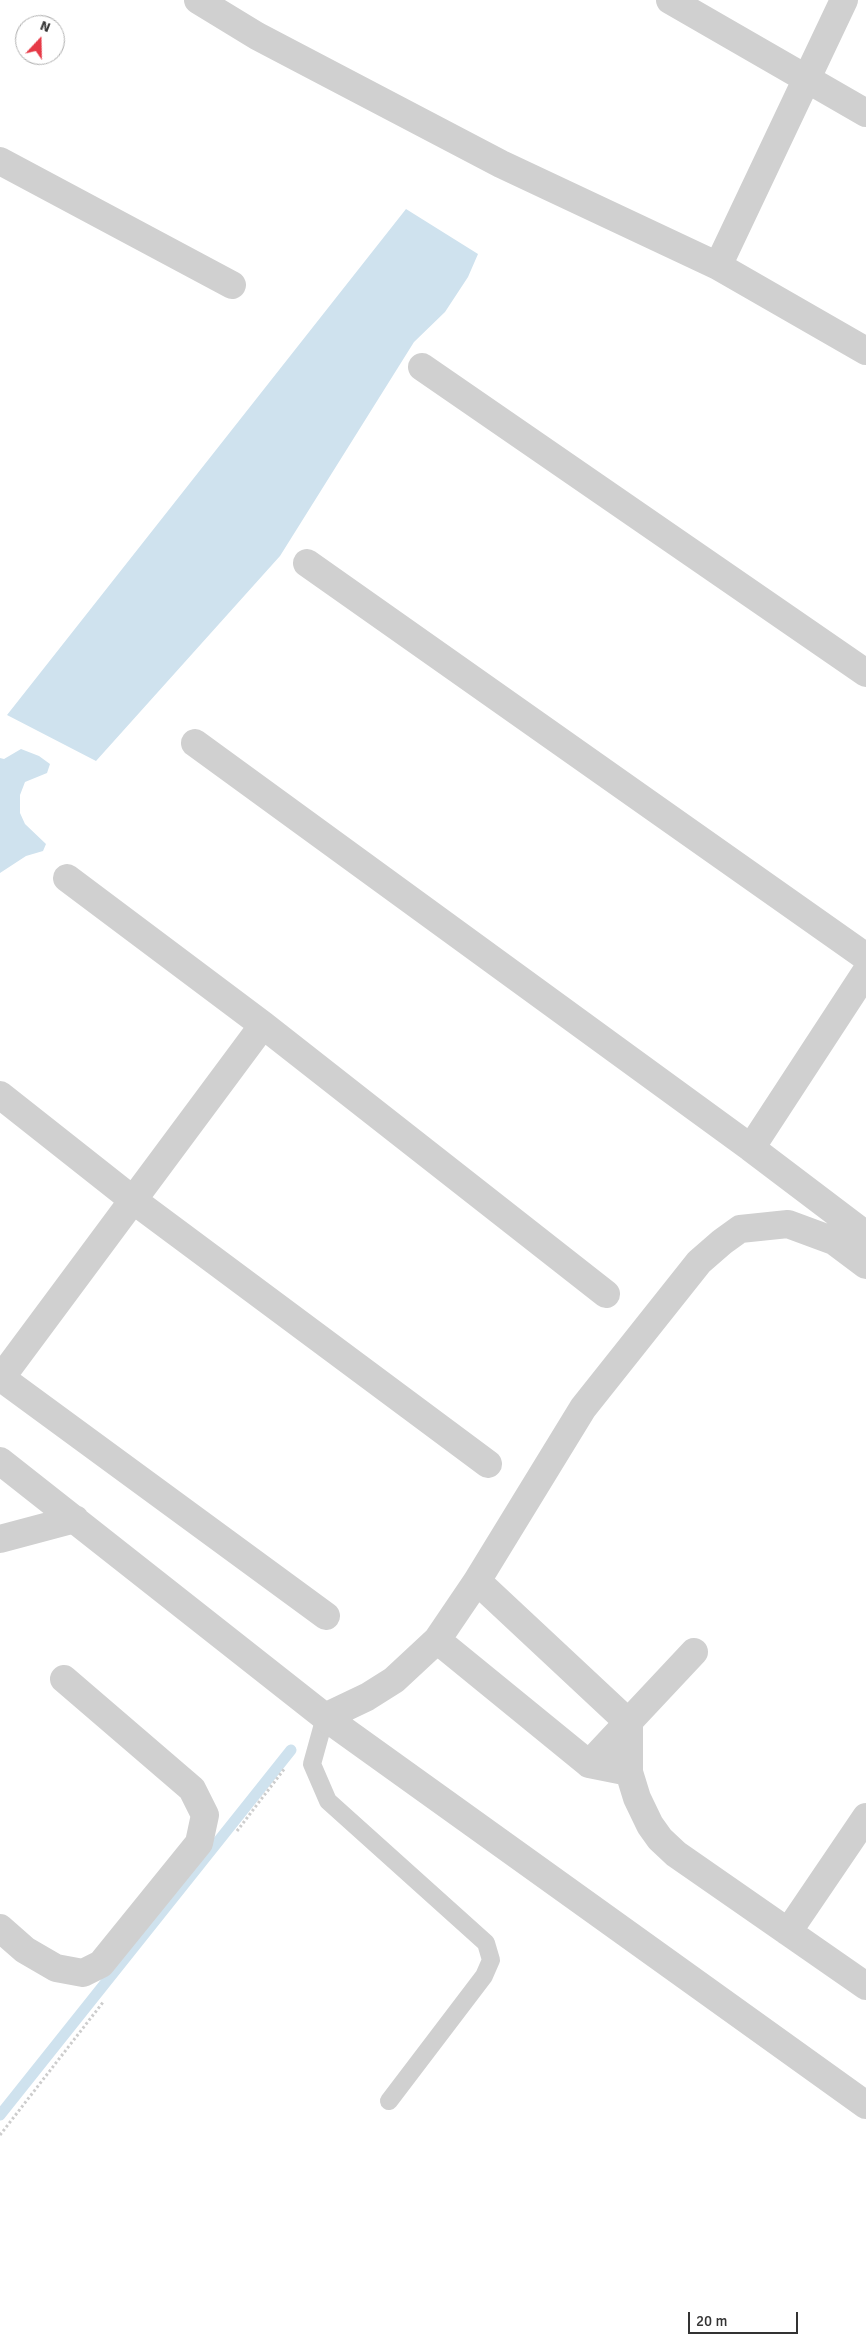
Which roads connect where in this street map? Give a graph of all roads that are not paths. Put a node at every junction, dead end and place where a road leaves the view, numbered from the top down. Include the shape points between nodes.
1 (198, 0) edge
2 (670, 0) edge
3 (844, 0) edge
4 (806, 79) junction
5 (866, 113) edge
6 (0, 161) edge
7 (718, 266) junction
8 (232, 285) dead end
9 (866, 351) edge
10 (422, 367) dead end
11 (307, 563) dead end
12 (866, 673) edge
13 (194, 743) dead end
14 (67, 878) dead end
15 (866, 957) edge
16 (866, 972) edge
17 (263, 1025) junction
18 (0, 1095) edge
19 (751, 1148) junction
20 (133, 1200) junction
21 (866, 1235) edge
22 (866, 1264) edge
23 (606, 1294) dead end
24 (0, 1377) edge
25 (0, 1461) edge
26 (488, 1464) dead end
27 (74, 1519) junction
28 (0, 1539) edge
29 (477, 1581) junction
30 (326, 1616) dead end
31 (437, 1640) junction
32 (694, 1652) dead end
33 (64, 1679) dead end
34 (325, 1717) junction
35 (629, 1723) junction
36 (589, 1764) junction
37 (629, 1772) junction
38 (866, 1817) edge
39 (0, 1928) edge
40 (788, 1932) junction
41 (866, 1986) edge
42 (389, 2102) dead end
43 (866, 2105) edge

1 - 7 street via 257,36 501,164
2 - 4 street
3 - 4 street
4 - 5 street
4 - 7 street
6 - 8 street
7 - 9 street
10 - 12 street
11 - 15 street
13 - 19 street
14 - 17 street
16 - 19 street
17 - 20 street
17 - 23 street
18 - 20 street
19 - 21 street
20 - 24 street
20 - 26 street
22 - 29 street via 834,1241 788,1224 740,1228 722,1242 699,1262 583,1408
24 - 30 street
25 - 27 street
27 - 28 street
27 - 34 street
29 - 31 street
29 - 35 street
31 - 34 street via 394,1680
31 - 36 street
32 - 35 street
33 - 39 street via 192,1789 205,1815 199,1843 100,1964 83,1973 56,1968 25,1950
34 - 42 lane via 312,1764 328,1801 486,1943 491,1960 484,1976
34 - 43 street
35 - 36 street
35 - 37 street
36 - 37 street
37 - 40 street via 650,1825 660,1839 676,1854
38 - 40 street
40 - 41 street

